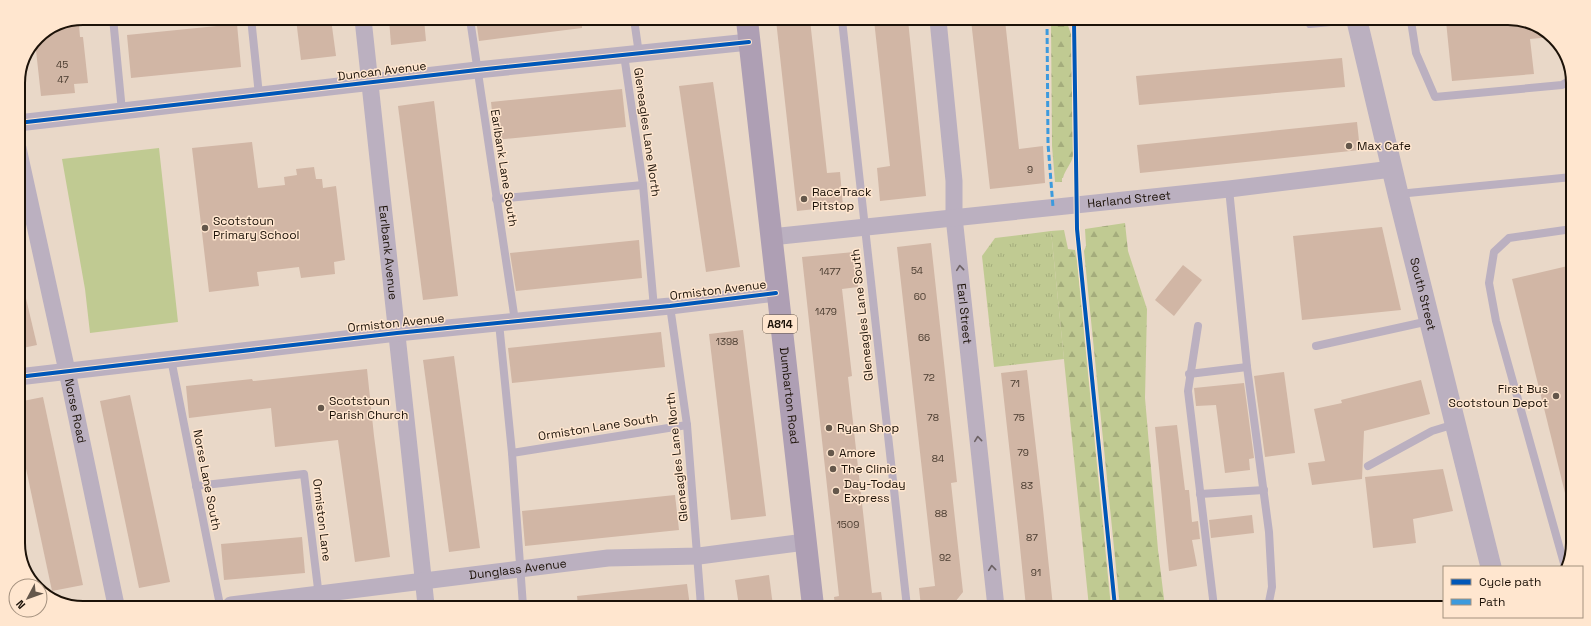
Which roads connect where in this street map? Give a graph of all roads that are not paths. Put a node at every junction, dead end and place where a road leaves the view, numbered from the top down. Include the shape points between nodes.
1 (114, 25) edge
2 (252, 25) edge
3 (364, 25) edge
4 (471, 25) edge
5 (634, 25) edge
6 (747, 25) edge
7 (843, 25) edge
8 (938, 25) edge
9 (1358, 25) edge
10 (1412, 25) edge
11 (749, 42) junction
12 (632, 54) junction
13 (477, 70) junction
14 (370, 83) junction
15 (1566, 83) edge
16 (259, 95) junction
17 (122, 111) junction
18 (25, 122) edge
19 (1392, 169) junction
20 (1566, 178) edge
21 (25, 180) edge
22 (643, 185) junction
23 (1229, 189) junction
24 (1398, 194) junction
25 (496, 198) junction
26 (954, 217) junction
27 (865, 227) junction
28 (1566, 230) edge
29 (771, 237) junction
30 (776, 294) junction
31 (662, 307) junction
32 (1430, 321) junction
33 (507, 322) junction
34 (1198, 326) dead end
35 (397, 333) junction
36 (1316, 346) dead end
37 (171, 359) junction
38 (1247, 367) junction
39 (67, 371) junction
40 (1189, 374) junction
41 (25, 376) edge
42 (1456, 424) junction
43 (687, 425) junction
44 (512, 453) junction
45 (1368, 466) dead end
46 (196, 486) junction
47 (1264, 490) junction
48 (1200, 494) junction
49 (805, 542) junction
50 (699, 556) junction
51 (1563, 561) edge
52 (1491, 566) edge
53 (521, 569) junction
54 (423, 581) junction
55 (320, 600) edge
56 (115, 601) edge
57 (219, 601) edge
58 (302, 601) edge
59 (426, 601) edge
60 (523, 601) edge
61 (702, 601) edge
62 (812, 601) edge
63 (906, 601) edge
64 (995, 601) edge
65 (1213, 601) edge
66 (1269, 601) edge

1 - 17 lane
2 - 16 lane
3 - 14 street, Earlbank Avenue
4 - 13 lane, Earlbank Lane South
5 - 12 lane, Gleneagles Lane North
6 - 11 main road, Dumbarton Road / A814
7 - 27 lane, Gleneagles Lane South
8 - 26 street, Earl Street via 954,181
9 - 19 street, South Street
10 - 15 lane via 1416,53 1435,97
11 - 12 street, Duncan Avenue
11 - 29 main road, Dumbarton Road / A814
12 - 13 street, Duncan Avenue
12 - 22 lane, Gleneagles Lane North
13 - 14 street, Duncan Avenue
13 - 25 lane, Earlbank Lane South
14 - 16 street, Duncan Avenue
14 - 35 street, Earlbank Avenue
16 - 17 street, Duncan Avenue
17 - 18 street, Duncan Avenue
19 - 23 street, Harland Street
19 - 24 street, South Street
20 - 24 lane
21 - 39 street, Norse Road
22 - 25 lane
22 - 31 lane, Gleneagles Lane North
23 - 26 street, Harland Street
23 - 38 lane
24 - 32 street, South Street
25 - 33 lane, Earlbank Lane South
26 - 27 street, Harland Street
64 -> 26 street, Earl Street
27 - 29 street, Harland Street
27 - 63 lane, Gleneagles Lane South
28 - 51 lane via 1509,238 1494,252 1489,284 1496,321
29 - 30 main road, Dumbarton Road / A814
30 - 31 street, Ormiston Avenue
30 - 49 main road, Dumbarton Road / A814
31 - 33 street, Ormiston Avenue
31 - 43 lane, Gleneagles Lane North
32 - 36 lane
32 - 42 street, South Street
33 - 35 street, Ormiston Avenue
33 - 44 lane, Earlbank Lane South
34 - 40 lane
35 - 37 street, Ormiston Avenue
35 - 54 street, Earlbank Avenue
37 - 39 street, Ormiston Avenue
37 - 46 lane, Norse Lane South
38 - 40 lane
38 - 47 lane
39 - 41 street, Ormiston Avenue
39 - 56 street, Norse Road
40 - 48 lane via 1188,390
42 - 45 lane via 1432,431
42 - 52 street, South Street
43 - 44 lane, Ormiston Lane South
43 - 50 lane, Gleneagles Lane North
44 - 53 lane, Earlbank Lane South
46 - 55 lane, Ormiston Lane via 304,474
46 - 57 lane, Norse Lane South
47 - 48 lane
47 - 66 lane via 1272,587
48 - 65 lane
49 - 50 street, Dunglass Avenue
49 - 62 main road, Dumbarton Road / A814
50 - 53 street, Dunglass Avenue via 608,558
50 - 61 lane, Gleneagles Lane North
53 - 54 street, Dunglass Avenue
53 - 60 lane
54 - 55 street, Dunglass Avenue
54 - 59 street, Earlbank Avenue
55 - 58 street, Dunglass Avenue

